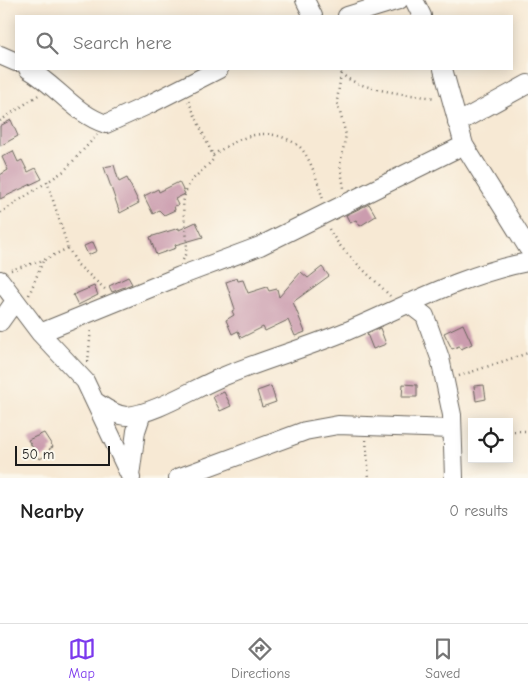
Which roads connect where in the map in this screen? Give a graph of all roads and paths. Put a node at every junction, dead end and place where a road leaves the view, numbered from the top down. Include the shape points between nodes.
1 (305, 0) edge
2 (399, 0) edge
3 (414, 0) edge
4 (312, 15) edge
5 (350, 15) edge
6 (422, 15) edge
7 (0, 55) edge
8 (15, 62) edge
9 (29, 70) edge
10 (217, 70) edge
11 (339, 70) edge
12 (443, 70) edge
13 (341, 74) junction
14 (528, 84) edge
15 (51, 85) junction
16 (182, 87) junction
17 (452, 100) junction
18 (0, 121) edge
19 (457, 123) junction
20 (106, 124) junction
21 (464, 145) junction
22 (213, 155) junction
23 (47, 181) junction
24 (0, 212) edge
25 (330, 212) junction
26 (68, 248) junction
27 (528, 248) edge
28 (44, 260) junction
29 (528, 262) edge
30 (4, 275) edge
31 (173, 279) junction
32 (432, 292) junction
33 (119, 301) junction
34 (404, 305) junction
35 (19, 307) junction
36 (93, 311) junction
37 (425, 316) junction
38 (0, 322) edge
39 (40, 333) junction
40 (528, 353) edge
41 (446, 380) junction
42 (84, 381) junction
43 (96, 402) junction
44 (142, 413) junction
45 (365, 425) junction
46 (452, 429) junction
47 (513, 431) edge
48 (528, 431) edge
49 (455, 476) edge
50 (130, 477) edge
51 (178, 478) edge
52 (369, 478) edge

1 - 4 street
2 - 5 street
3 - 6 street
7 - 8 street
9 - 15 street
10 - 16 street
11 - 13 path
12 - 17 street
13 - 17 path via 350,81 381,90
13 - 25 path via 336,101 346,135 340,165 344,192
14 - 19 street
15 - 18 path
15 - 20 street via 90,119
16 - 20 street
16 - 22 path
17 - 19 street
19 - 21 street
20 - 23 path via 72,163
21 - 25 street
21 - 27 street
22 - 25 path via 234,141 259,134 278,135 296,143 304,152
22 - 31 path via 211,162 186,190 183,203 188,246
23 - 24 path
23 - 26 path
25 - 31 street via 260,246
25 - 34 path via 340,247
26 - 28 path
26 - 33 path via 78,265
28 - 30 path
28 - 35 path
29 - 32 street
30 - 35 street
31 - 33 street
32 - 34 street
32 - 37 street
33 - 36 street
34 - 37 street
34 - 44 street via 319,342 222,377
35 - 38 street
35 - 39 street
36 - 39 street
36 - 42 path
37 - 41 street
39 - 42 street
40 - 41 path
41 - 46 street
42 - 43 street
43 - 44 street via 125,416
43 - 50 street
44 - 50 street via 136,431
45 - 46 street
45 - 51 street via 338,425 305,431
45 - 52 path
46 - 49 street
47 - 48 path

